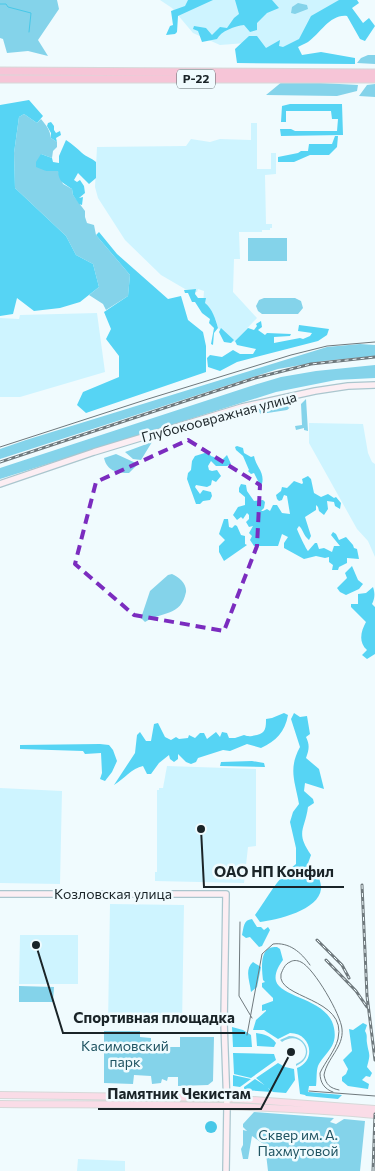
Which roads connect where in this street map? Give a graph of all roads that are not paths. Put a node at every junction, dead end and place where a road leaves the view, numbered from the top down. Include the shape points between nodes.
1 (0, 71) edge
2 (375, 73) edge
3 (0, 79) edge
4 (375, 79) edge
5 (375, 384) edge
6 (0, 484) edge
7 (0, 894) edge
8 (0, 1095) edge
9 (226, 1098) junction
10 (0, 1104) edge
11 (227, 1106) junction
12 (334, 1108) junction
13 (375, 1109) edge
14 (375, 1115) edge
15 (226, 1171) edge

1 - 2 highway, Р-22
3 - 4 highway, Р-22
5 - 6 main road, Глубокоовражная улица via 315,391 242,407
7 - 9 main road, Козловская улица via 226,894
8 - 9 main road
9 - 11 main road
9 - 12 main road
10 - 11 main road
11 - 12 main road
11 - 15 main road
12 - 13 main road
12 - 14 main road

